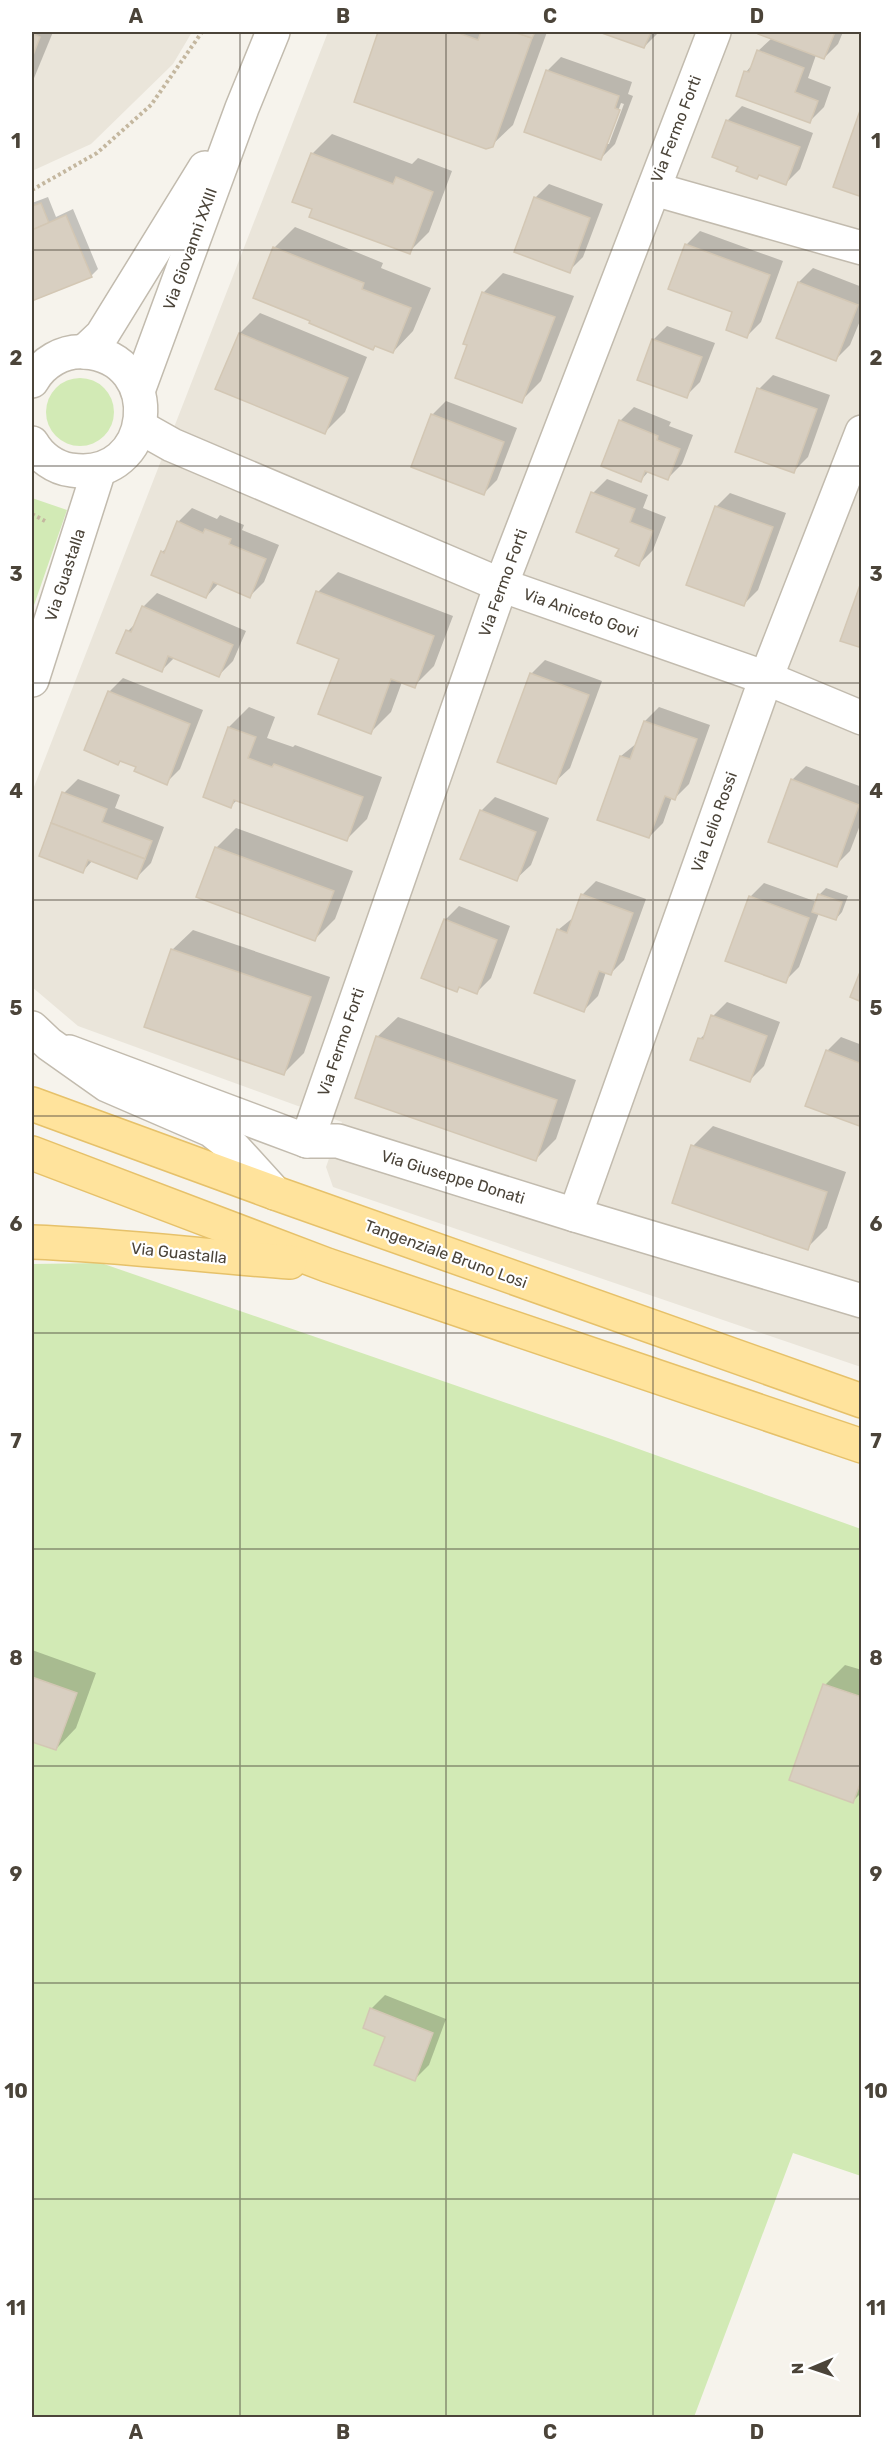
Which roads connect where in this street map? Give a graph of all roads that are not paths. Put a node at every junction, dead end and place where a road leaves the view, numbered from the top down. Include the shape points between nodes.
1 (273, 32) edge
2 (714, 32) edge
3 (242, 108) junction
4 (654, 189) junction
5 (861, 248) edge
6 (84, 352) junction
7 (32, 381) edge
8 (138, 391) junction
9 (140, 427) junction
10 (861, 432) edge
11 (32, 443) edge
12 (99, 470) junction
13 (501, 585) junction
14 (765, 678) junction
15 (32, 680) edge
16 (861, 718) edge
17 (40, 1036) edge
18 (32, 1104) edge
19 (307, 1141) junction
20 (32, 1153) edge
21 (275, 1193) junction
22 (575, 1215) junction
23 (32, 1242) edge
24 (327, 1265) junction
25 (861, 1301) edge
26 (861, 1401) edge
27 (861, 1446) edge

1 - 3 street, Via Giovanni XXIII
2 - 4 street, Via Fermo Forti
3 - 6 street, Via Giovanni XXIII via 102,335
3 - 8 street, Via Giovanni XXIII
4 - 5 street
4 - 13 street, Via Fermo Forti
6 - 7 street via 50,361
6 - 8 street via 117,363 130,375
8 - 9 street
9 - 12 street via 125,453
9 - 13 street, Via Aniceto Govi via 172,445
10 - 14 street, Via Lelio Rossi
11 - 12 street via 50,462 65,469
12 - 15 street, Via Guastalla
13 - 14 street, Via Aniceto Govi
13 - 19 street, Via Fermo Forti
14 - 16 street, Via Aniceto Govi
14 - 22 street, Via Lelio Rossi
17 - 19 street, Via Giuseppe Donati
17 - 21 street via 107,1085 211,1130 234,1148
18 - 21 main road, Tangenziale Bruno Losi
19 - 22 street, Via Giuseppe Donati via 338,1140
20 - 24 main road
21 - 26 main road, Tangenziale Bruno Losi
22 - 25 street, Via Giuseppe Donati
23 - 24 main road, Via Guastalla
24 - 27 main road

